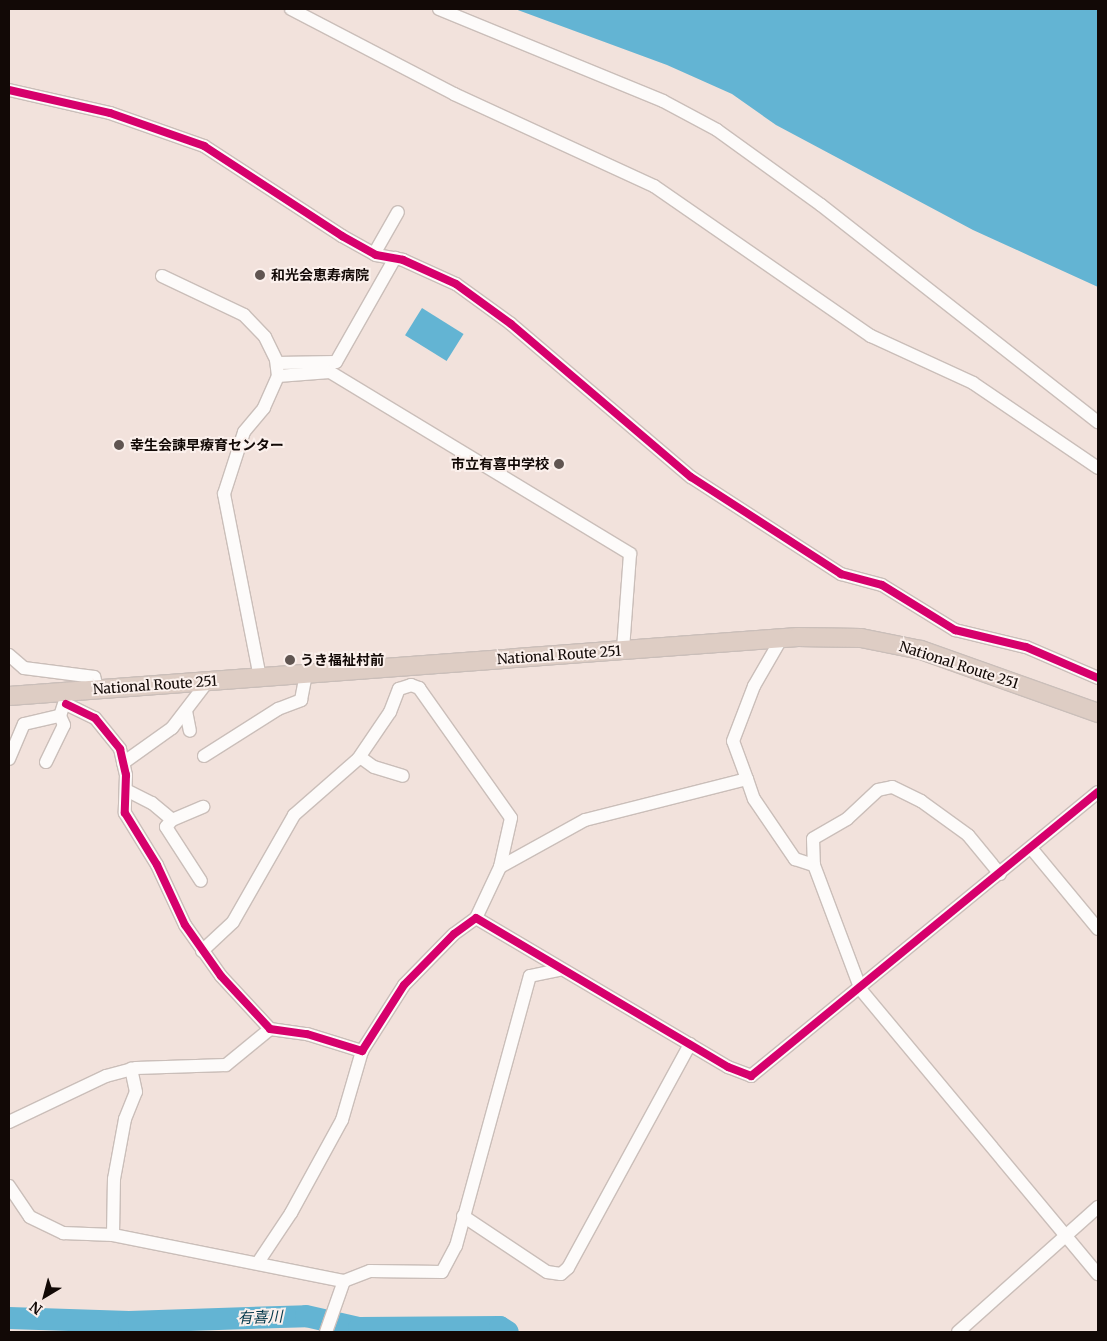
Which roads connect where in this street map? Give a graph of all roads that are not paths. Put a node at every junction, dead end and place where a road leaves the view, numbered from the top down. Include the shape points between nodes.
1 (291, 9) edge
2 (439, 9) edge
3 (9, 90) edge
4 (398, 212) dead end
5 (374, 254) junction
6 (395, 258) junction
7 (162, 276) dead end
8 (277, 363) junction
9 (278, 376) junction
10 (1098, 422) edge
11 (1098, 468) edge
12 (781, 639) junction
13 (623, 650) junction
14 (9, 655) edge
15 (306, 674) junction
16 (260, 677) junction
17 (1098, 678) edge
18 (208, 681) junction
19 (98, 689) junction
20 (9, 696) edge
21 (66, 698) junction
22 (186, 711) junction
23 (1098, 714) edge
24 (60, 716) junction
25 (190, 731) dead end
26 (204, 756) dead end
27 (9, 757) edge
28 (360, 757) junction
29 (46, 762) dead end
30 (123, 762) junction
31 (403, 776) dead end
32 (747, 779) junction
33 (126, 790) junction
34 (1098, 792) edge
35 (203, 807) dead end
36 (172, 820) junction
37 (1031, 848) junction
38 (814, 865) junction
39 (500, 867) junction
40 (1000, 874) junction
41 (202, 881) dead end
42 (476, 918) junction
43 (1098, 929) edge
44 (202, 951) junction
45 (559, 970) junction
46 (861, 990) junction
47 (270, 1030) junction
48 (690, 1044) junction
49 (362, 1051) junction
50 (131, 1069) junction
51 (9, 1122) edge
52 (9, 1186) edge
53 (1098, 1207) edge
54 (463, 1216) junction
55 (113, 1235) junction
56 (1064, 1235) junction
57 (259, 1261) junction
58 (1098, 1274) edge
59 (344, 1281) junction
60 (326, 1332) edge
61 (958, 1332) edge

1 - 11 street via 454,94 654,186 872,336 973,383
2 - 10 street via 663,100 717,130 814,199
3 - 5 street via 110,113 204,146
4 - 5 street
5 - 6 street
6 - 8 street via 336,362
6 - 17 street via 456,284 511,324 691,477 841,574 882,585 955,630 1026,647
7 - 8 street via 244,315 265,337
8 - 9 street
9 - 13 street via 330,372 630,554
9 - 16 street via 264,408 244,432 224,494
12 - 13 highway, National Route 251
12 - 23 highway, National Route 251 via 862,638 921,650
12 - 32 street via 754,686 733,741
13 - 15 highway, National Route 251
14 - 19 street via 24,668 94,677
15 - 16 highway, National Route 251
15 - 26 street via 301,700 278,709
16 - 18 highway, National Route 251
18 - 19 highway, National Route 251
18 - 22 street
19 - 21 highway, National Route 251
20 - 21 highway, National Route 251
21 - 24 street
21 - 30 street via 95,718 120,749
22 - 25 street
22 - 30 street via 172,728
24 - 27 street via 24,724
24 - 29 street via 64,725
28 - 31 street via 374,767
28 - 39 street via 390,712 399,688 412,685 419,688 511,818
28 - 44 street via 294,815 233,922
30 - 33 street
32 - 38 street via 754,799 795,859
32 - 39 street via 585,820
33 - 36 street
33 - 44 street via 125,813
34 - 37 street
35 - 36 street
36 - 41 street via 166,828
37 - 40 street
37 - 43 street
38 - 40 street via 813,839 847,819 878,790 892,788 921,801 968,835
38 - 46 street
39 - 42 street
40 - 46 street
42 - 45 street
42 - 49 street via 404,985
44 - 47 street
45 - 48 street
45 - 54 street via 530,976
46 - 48 street via 751,1076
46 - 56 street
47 - 49 street via 308,1034
47 - 50 street via 226,1065
48 - 54 street via 568,1268 561,1274 547,1272
49 - 57 street via 342,1120 291,1213
50 - 51 street via 106,1076
50 - 55 street via 136,1092 125,1119 114,1179
52 - 55 street via 30,1217 46,1227 63,1233
53 - 56 street
54 - 59 street via 456,1246 442,1272 370,1271
55 - 57 street
56 - 58 street
56 - 61 street
57 - 59 street
59 - 60 street

